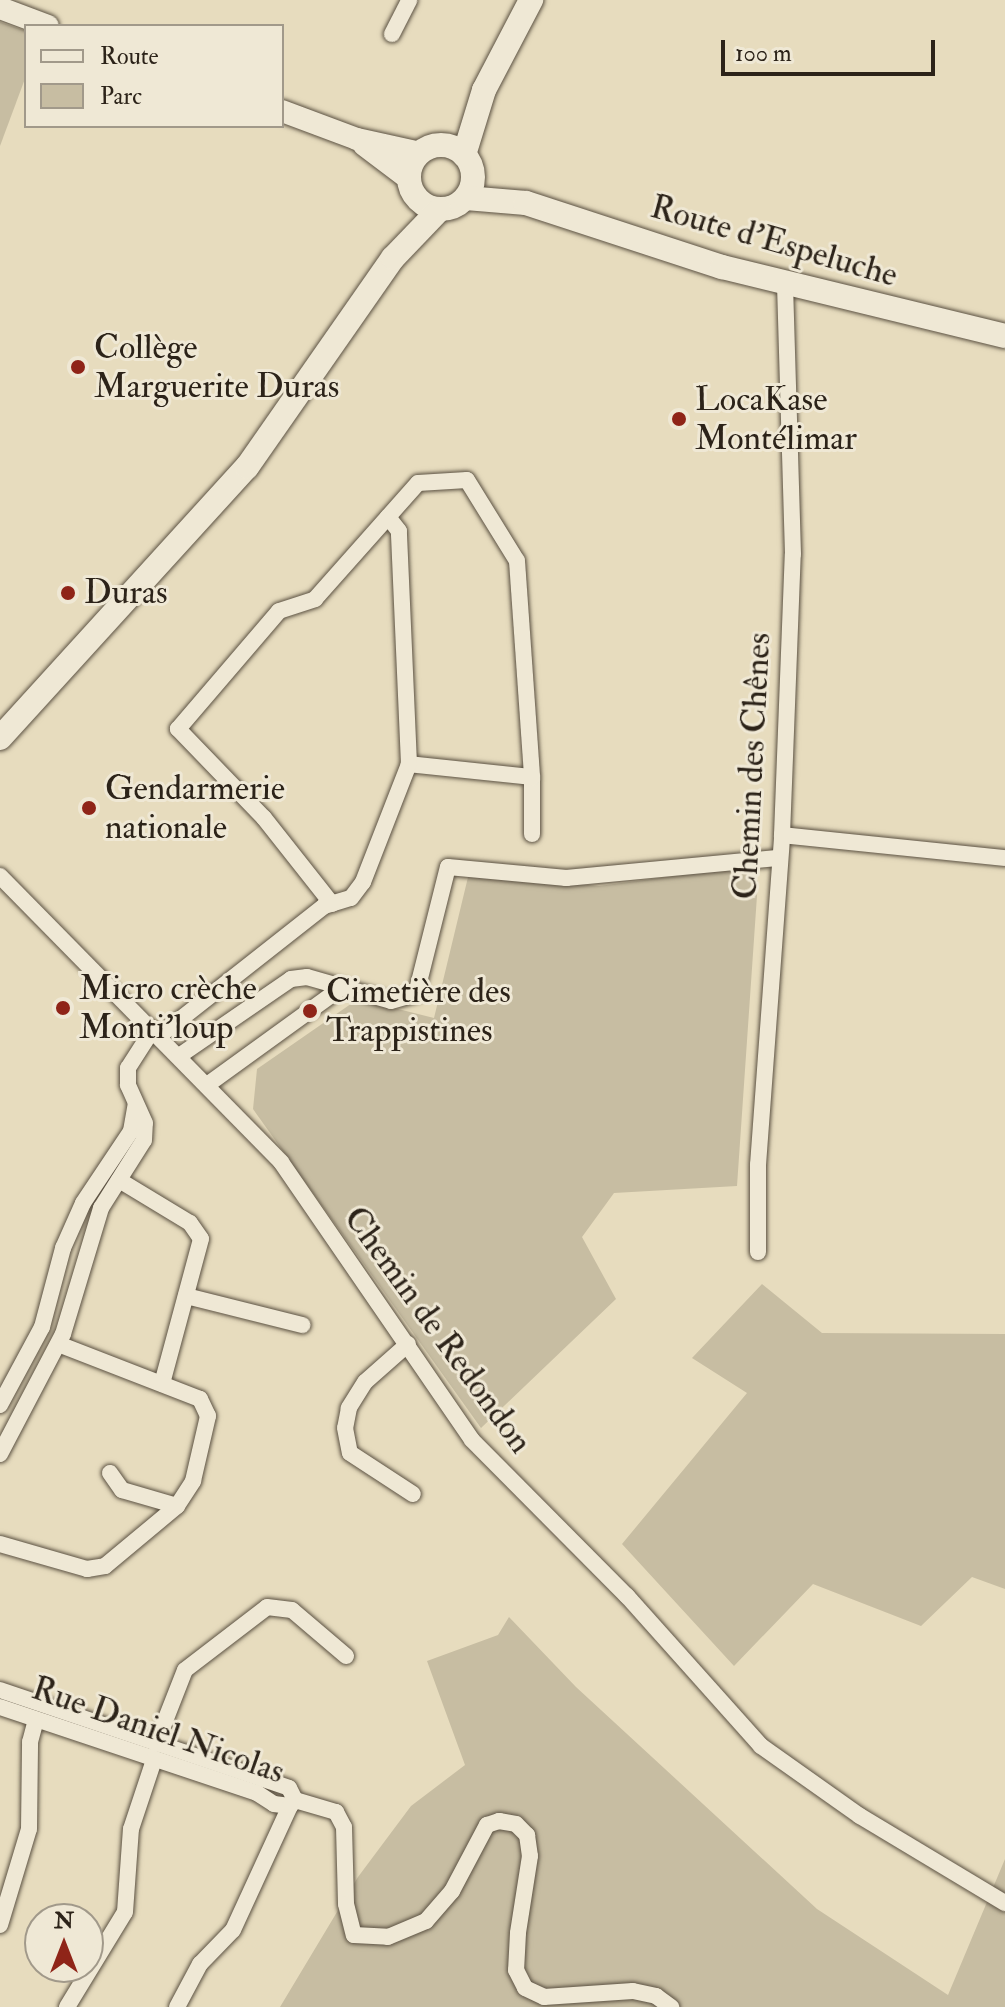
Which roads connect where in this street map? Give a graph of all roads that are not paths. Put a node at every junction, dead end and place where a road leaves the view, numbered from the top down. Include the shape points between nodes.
1 (409, 0) edge
2 (531, 0) edge
3 (8, 7) edge
4 (44, 24) edge
5 (392, 34) dead end
6 (484, 90) junction
7 (284, 112) edge
8 (357, 139) junction
9 (429, 149) junction
10 (469, 165) junction
11 (411, 186) junction
12 (466, 198) junction
13 (526, 203) junction
14 (439, 210) junction
15 (393, 258) junction
16 (785, 283) junction
17 (1005, 336) edge
18 (388, 517) junction
19 (30, 709) junction
20 (0, 738) edge
21 (0, 753) edge
22 (409, 764) junction
23 (532, 777) junction
24 (532, 834) dead end
25 (782, 835) junction
26 (777, 858) junction
27 (1005, 858) edge
28 (0, 876) edge
29 (332, 904) junction
30 (341, 988) junction
31 (156, 1033) junction
32 (179, 1056) junction
33 (207, 1085) junction
34 (136, 1104) junction
35 (119, 1180) junction
36 (758, 1252) dead end
37 (186, 1296) junction
38 (302, 1325) dead end
39 (58, 1344) junction
40 (408, 1344) junction
41 (162, 1384) junction
42 (0, 1405) edge
43 (0, 1454) edge
44 (110, 1473) dead end
45 (413, 1494) dead end
46 (177, 1506) junction
47 (0, 1544) edge
48 (346, 1656) dead end
49 (0, 1690) edge
50 (0, 1707) edge
51 (36, 1720) junction
52 (155, 1752) junction
53 (292, 1803) junction
54 (1005, 1903) edge
55 (0, 1925) edge
56 (67, 2007) edge
57 (177, 2007) edge
58 (671, 2007) edge

1 - 5 street
2 - 6 main road
3 - 4 street
6 - 9 main road
6 - 10 main road
7 - 8 street
8 - 9 street
8 - 11 street
9 - 10 main road, Route d'Espeluche
9 - 11 main road
10 - 12 main road
10 - 13 main road, Route d'Espeluche
11 - 14 main road
11 - 15 main road
12 - 13 main road, Route d'Espeluche
12 - 14 main road
13 - 16 main road, Route d'Espeluche
14 - 15 main road
15 - 19 main road via 247,467
16 - 17 main road, Route d'Espeluche
16 - 25 street, Chemin des Chênes via 793,554
18 - 22 street via 399,531
18 - 23 street via 418,483 467,480 517,561
18 - 29 street via 315,599 279,611 178,729 264,818
19 - 20 main road
19 - 21 main road
22 - 23 street
22 - 29 street via 363,882 351,898
23 - 24 street
25 - 26 street, Chemin des Chênes
25 - 27 street
26 - 30 street via 566,878 448,867 416,994 391,1001
26 - 36 street, Chemin des Chênes via 758,1165
28 - 31 street, Chemin de Redondon
29 - 31 street
30 - 32 street via 307,977 291,979
30 - 33 street
31 - 32 street, Chemin de Redondon
31 - 34 street via 128,1068
32 - 33 street, Chemin de Redondon
33 - 40 street, Chemin de Redondon via 281,1162
34 - 35 street via 145,1135
34 - 42 street via 131,1131 83,1203 63,1248 42,1327
35 - 37 street via 190,1223 201,1239
35 - 39 street via 92,1229
37 - 38 street
37 - 41 street
39 - 41 street
39 - 43 street
40 - 45 street via 365,1382 349,1408 345,1428 350,1453
40 - 54 street, Chemin de Redondon via 472,1440 627,1596 761,1746 860,1816
41 - 46 street via 200,1399 208,1416 193,1481
44 - 46 street via 122,1490
46 - 47 street via 105,1566 87,1569
48 - 52 street via 292,1610 267,1607 185,1670
49 - 52 street
50 - 51 street, Rue Daniel Nicolas
51 - 52 street, Rue Daniel Nicolas
51 - 55 street via 30,1742 29,1829
52 - 53 street, Rue Daniel Nicolas
52 - 56 street via 131,1829 125,1912
53 - 57 street via 233,1930 200,1964
53 - 58 street, Rue Daniel Nicolas via 336,1812 344,1827 346,1904 354,1935 388,1937 426,1921 452,1891 487,1825 516,1824 527,1835 530,1856 516,1970 525,1988 544,1997 633,1991 656,1996

